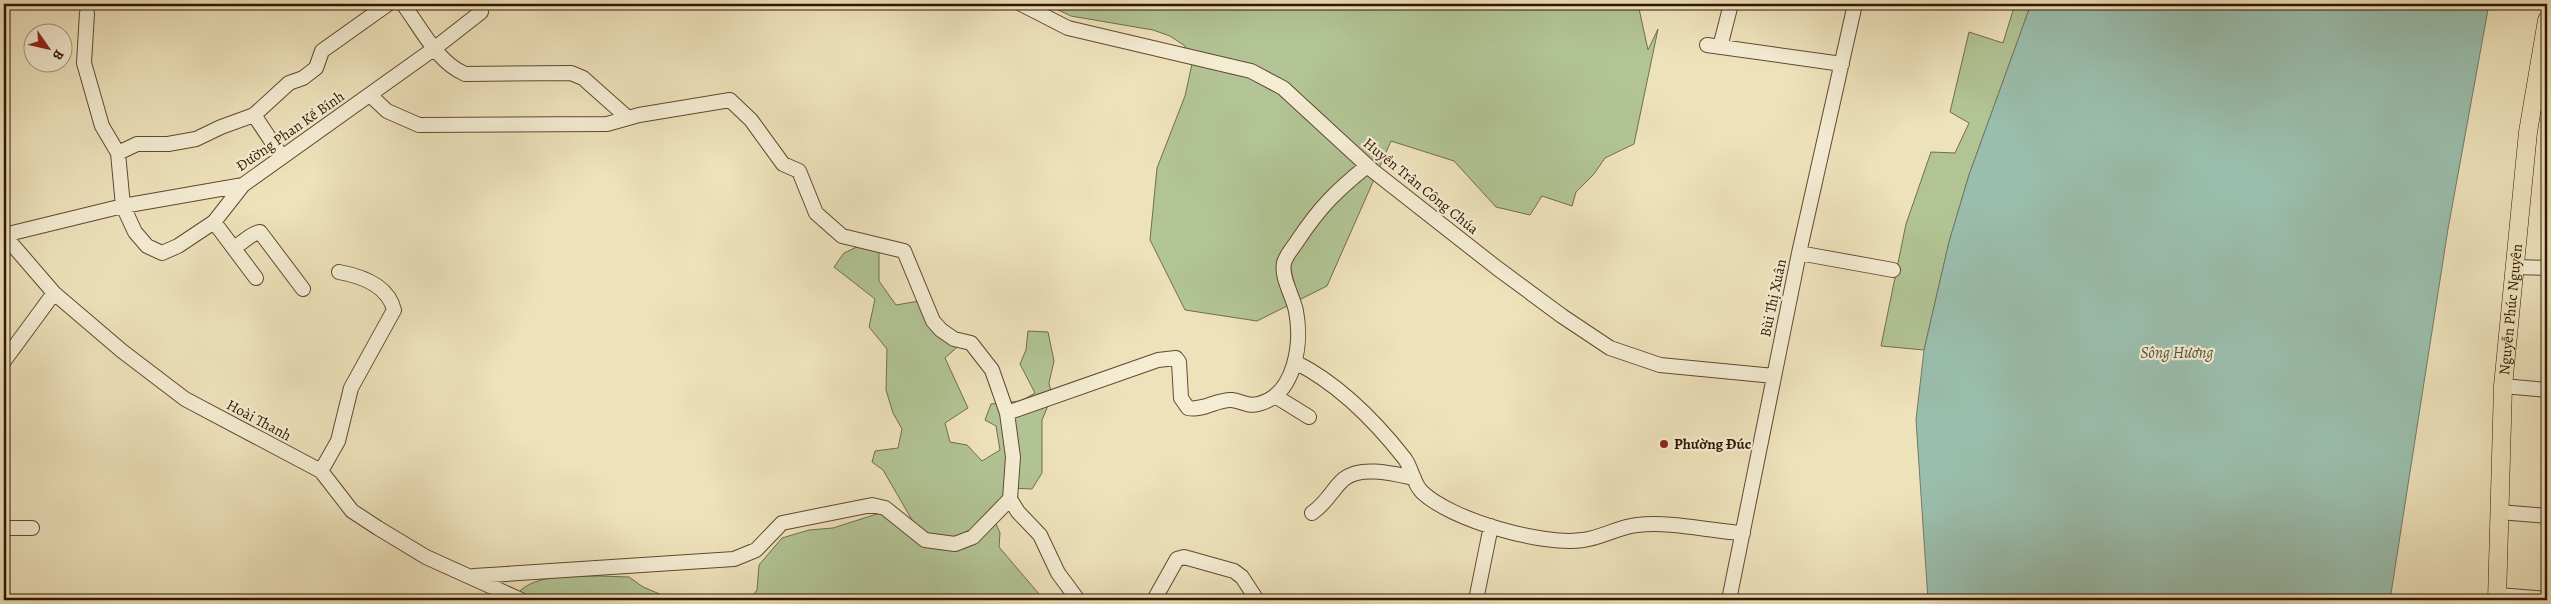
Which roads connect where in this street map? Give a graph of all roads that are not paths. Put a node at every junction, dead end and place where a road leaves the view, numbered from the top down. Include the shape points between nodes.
1 (388, 4) edge
2 (403, 4) edge
3 (1021, 4) edge
4 (1732, 4) edge
5 (1855, 4) edge
6 (480, 12) dead end
7 (87, 13) dead end
8 (2547, 20) edge
9 (435, 48) junction
10 (1842, 64) junction
11 (2541, 87) edge
12 (370, 95) junction
13 (254, 115) junction
14 (628, 118) junction
15 (118, 153) junction
16 (282, 157) junction
17 (1367, 166) junction
18 (243, 185) junction
19 (123, 206) junction
20 (214, 222) junction
21 (4, 235) edge
22 (234, 247) junction
23 (1799, 253) junction
24 (2514, 267) junction
25 (2547, 268) edge
26 (1894, 270) dead end
27 (339, 272) dead end
28 (256, 278) dead end
29 (304, 289) dead end
30 (54, 293) junction
31 (4, 360) edge
32 (1295, 362) junction
33 (1774, 376) junction
34 (2503, 386) junction
35 (2547, 390) edge
36 (1275, 396) junction
37 (1008, 413) junction
38 (1309, 417) dead end
39 (320, 471) junction
40 (1414, 478) junction
41 (1010, 499) junction
42 (2499, 512) junction
43 (1312, 513) dead end
44 (2547, 516) edge
45 (1491, 526) junction
46 (4, 528) edge
47 (32, 528) dead end
48 (1742, 533) junction
49 (472, 576) junction
50 (2497, 598) edge
51 (2547, 599) edge
52 (521, 600) edge
53 (1078, 600) edge
54 (1154, 600) edge
55 (1257, 600) edge
56 (1476, 600) edge
57 (1729, 600) edge

1 - 13 street via 322,51 316,68 303,78 288,83
2 - 9 street
3 - 17 street, Huyền Trân Công Chúa via 1068,28 1251,71 1283,88
4 - 10 street via 1713,46
5 - 10 street, Bùi Thị Xuân
6 - 9 street, Đường Phan Kế Bính
7 - 15 street via 84,63 102,126
8 - 11 main road, Nguyễn Phúc Nguyên
9 - 12 street, Đường Phan Kế Bính
9 - 14 street via 443,61 465,74 571,73 583,78
10 - 23 street, Bùi Thị Xuân
11 - 24 main road, Nguyễn Phúc Nguyên
12 - 14 street via 387,111 419,125 607,124
12 - 16 street, Đường Phan Kế Bính
13 - 15 street via 196,139 168,144 137,144
13 - 16 street
14 - 37 street via 730,100 751,120 782,164 799,171 816,213 842,236 904,251 933,321 954,339 971,343 992,370
15 - 19 street
16 - 18 street, Đường Phan Kế Bính
17 - 32 street via 1318,210 1285,260 1284,274 1299,328
17 - 33 street, Huyền Trân Công Chúa via 1497,268 1610,348 1660,365
18 - 19 street, Đường Phan Kế Bính
18 - 20 street
19 - 20 street via 134,232 147,246 162,253
19 - 21 street, Đường Phan Kế Bính
20 - 22 street
21 - 30 street, Hoài Thanh
22 - 28 street
22 - 29 street via 260,232
23 - 26 street
23 - 33 street, Bùi Thị Xuân
24 - 25 street
24 - 34 main road, Nguyễn Phúc Nguyên
27 - 39 street via 366,278 387,296 394,310 351,388 338,440
30 - 31 street
30 - 39 street, Hoài Thanh via 185,399
32 - 36 street
32 - 40 street via 1330,384 1372,422 1406,461
33 - 48 street, Bùi Thị Xuân
34 - 35 street
34 - 42 main road, Nguyễn Phúc Nguyên
36 - 37 street via 1252,405 1232,400 1199,409 1188,408 1181,398 1179,362 1173,358 1158,360
36 - 38 street
37 - 41 street via 1013,457
39 - 49 street, Hoài Thanh via 352,510 426,557 462,575
40 - 43 street via 1381,471 1354,474 1343,480 1324,504
40 - 45 street via 1417,487 1430,498 1468,520
41 - 49 street via 973,537 955,544 925,540 885,508 872,505 782,524 756,550 734,560
41 - 53 street via 1040,536 1058,574
42 - 44 street
42 - 50 main road, Nguyễn Phúc Nguyên
45 - 48 street via 1554,541 1591,539 1638,524
45 - 56 street
46 - 47 street
48 - 57 street, Bùi Thị Xuân
49 - 52 street, Hoài Thanh
50 - 51 street
54 - 55 street via 1177,559 1184,557 1234,571 1242,577

